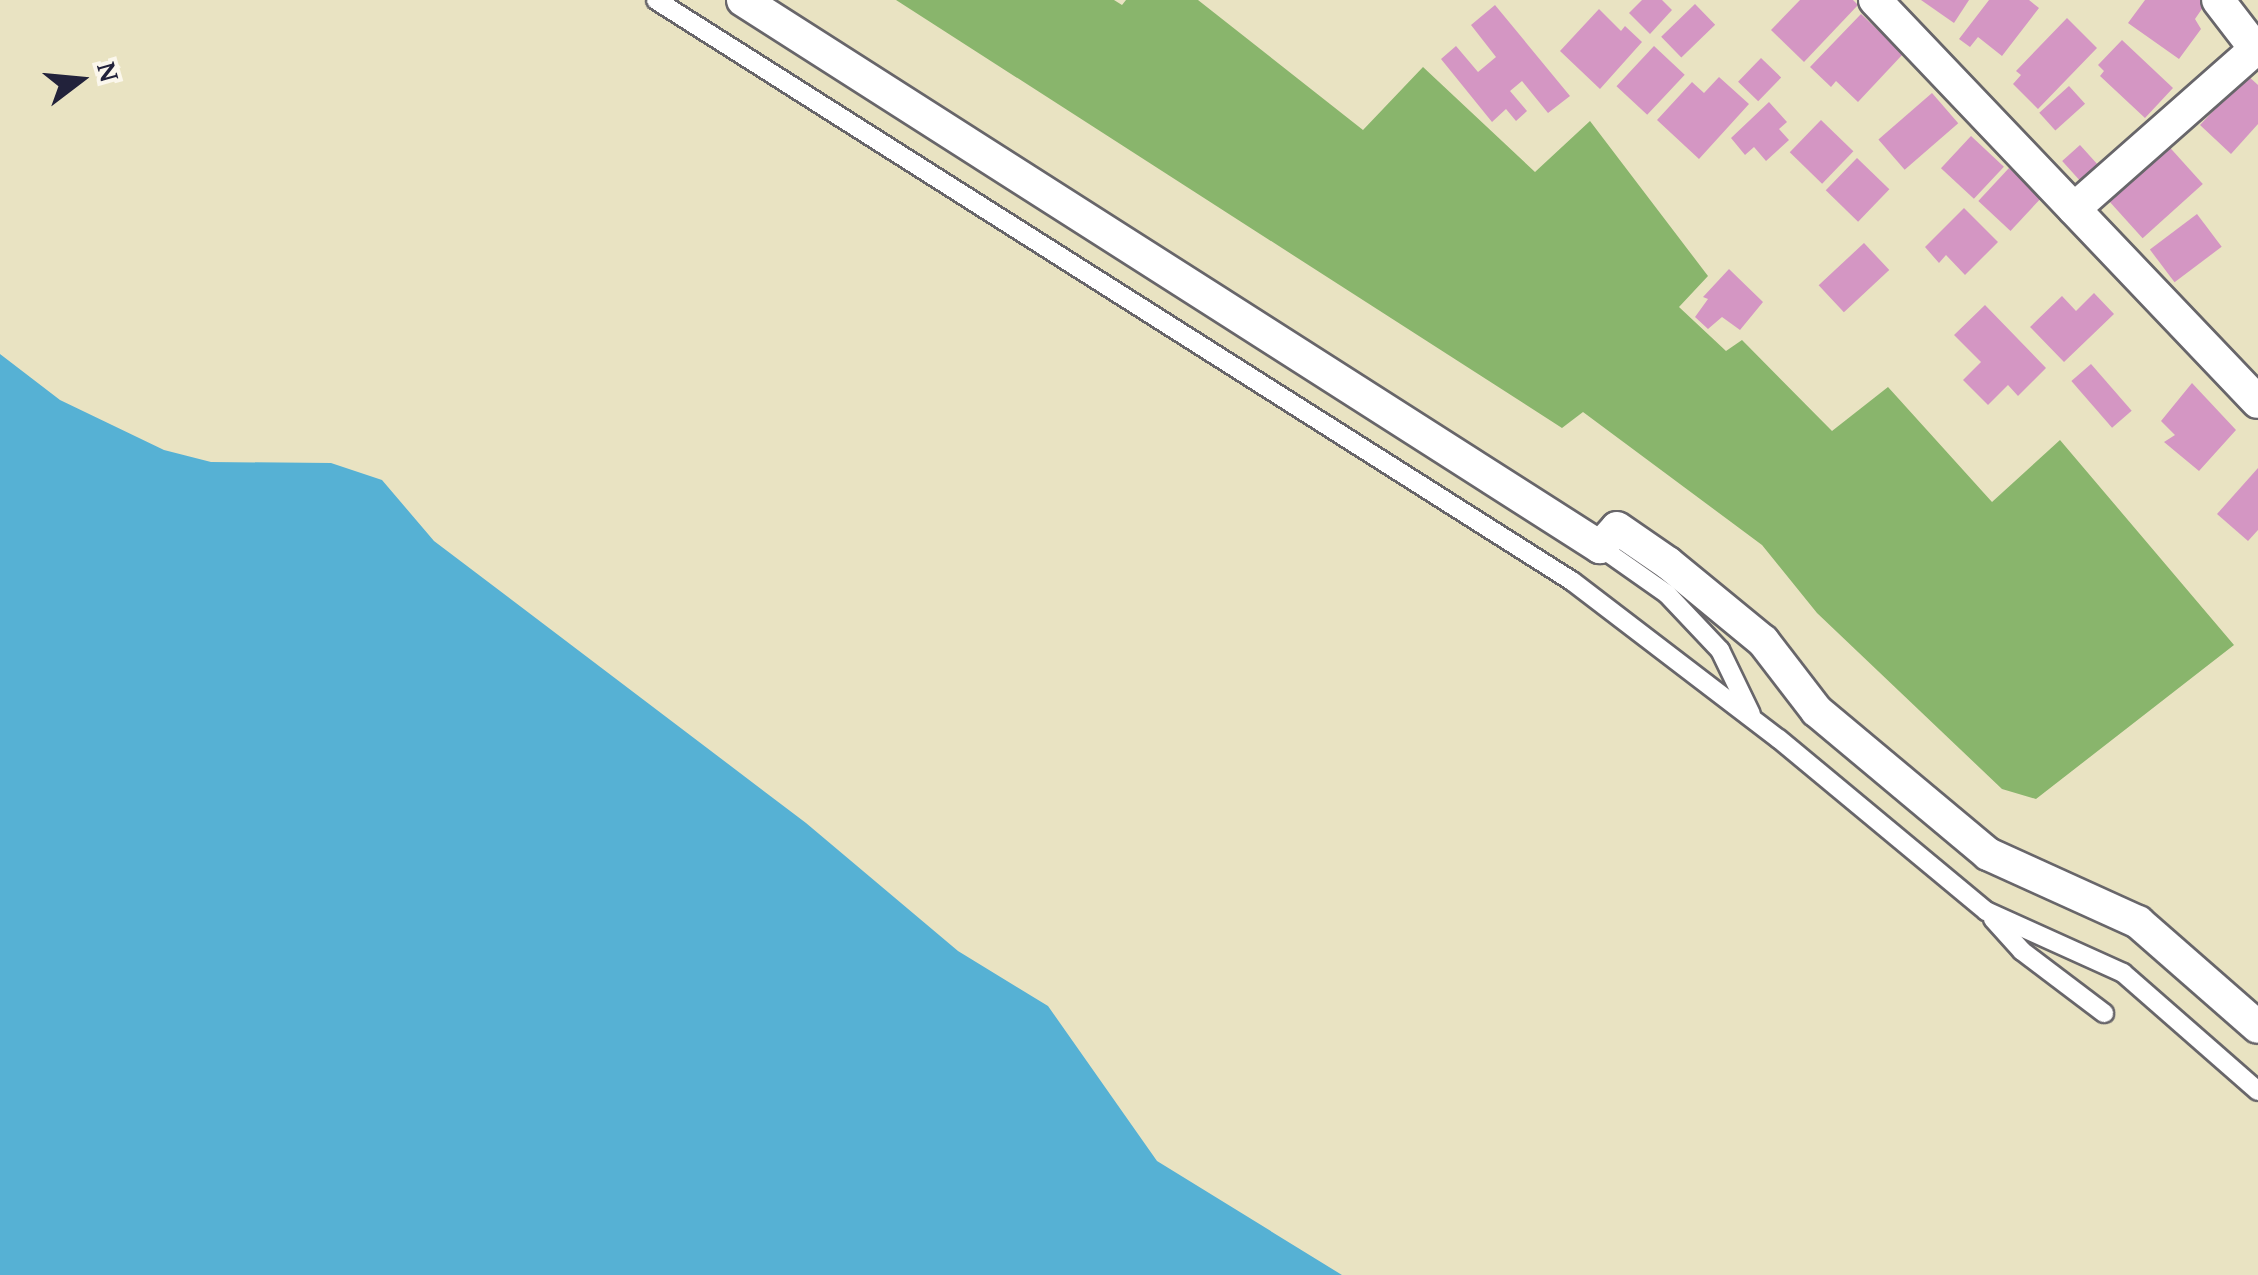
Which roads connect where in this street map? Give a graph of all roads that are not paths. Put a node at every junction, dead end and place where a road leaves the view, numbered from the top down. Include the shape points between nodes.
1 (656, 0) edge
2 (743, 0) edge
3 (1875, 0) edge
4 (2218, 0) edge
5 (2254, 47) edge
6 (2074, 209) junction
7 (2258, 402) edge
8 (1600, 547) junction
9 (1753, 720) junction
10 (1986, 911) junction
11 (2104, 1013) dead end
12 (2258, 1028) edge
13 (2258, 1092) edge

1 - 9 lane via 1572,580
2 - 8 street
3 - 6 street
4 - 5 street
5 - 6 street
6 - 7 street
8 - 9 lane via 1667,594 1720,650
8 - 12 street via 1616,528 1668,563 1763,641 1817,711 1988,854 2138,922
9 - 10 lane
10 - 11 lane via 2022,951
10 - 13 lane via 2123,973

